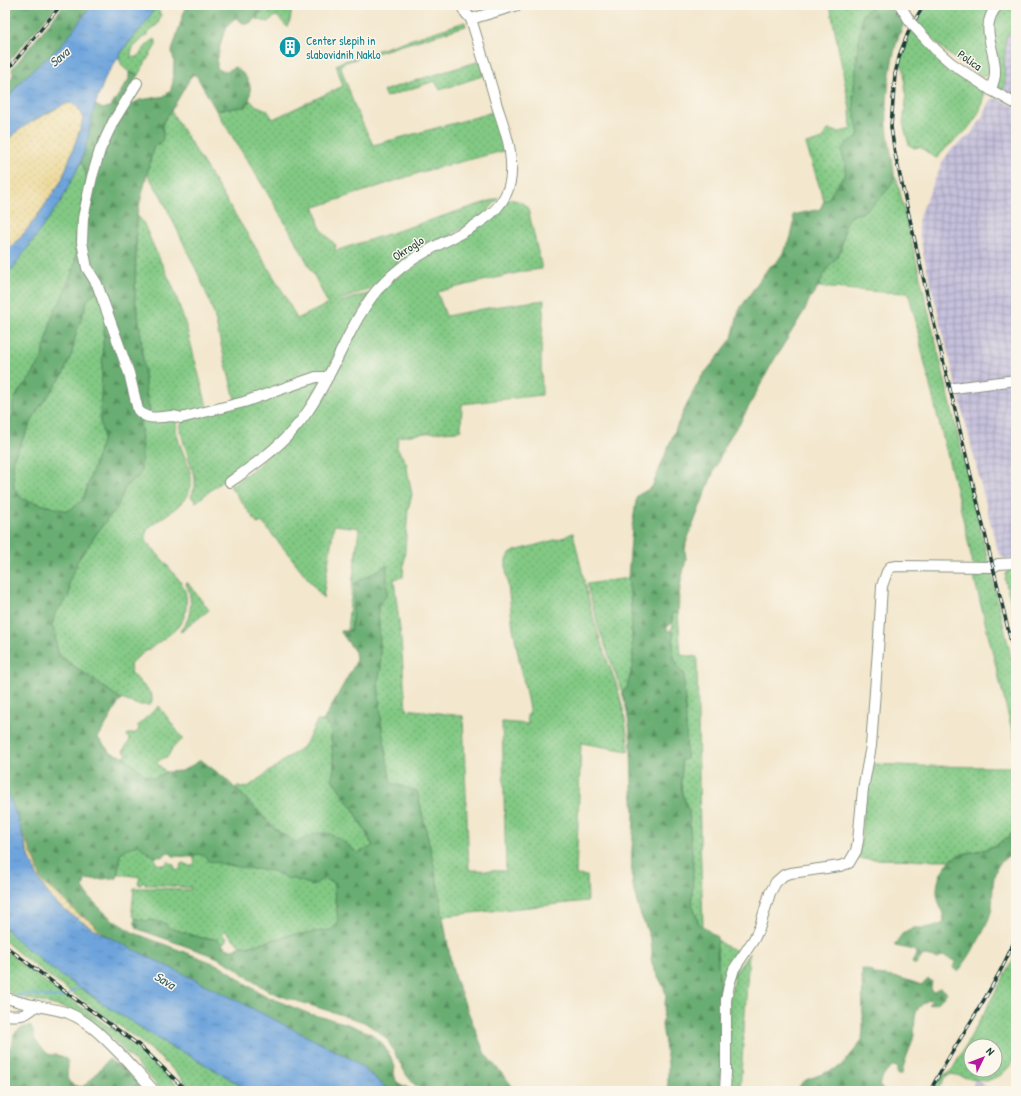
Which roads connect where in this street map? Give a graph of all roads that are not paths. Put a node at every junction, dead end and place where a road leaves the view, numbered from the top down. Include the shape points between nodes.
1 (461, 5) edge
2 (518, 5) edge
3 (900, 5) edge
4 (998, 5) edge
5 (471, 19) junction
6 (137, 83) dead end
7 (991, 90) junction
8 (1016, 104) edge
9 (328, 377) junction
10 (1016, 380) edge
11 (954, 388) dead end
12 (230, 482) dead end
13 (1016, 563) edge
14 (8, 999) edge
15 (36, 1006) junction
16 (5, 1015) edge
17 (154, 1091) edge
18 (725, 1091) edge

1 - 5 street, Okroglo
2 - 5 street
3 - 7 street, Polica, bridge via 911,23 935,49
4 - 7 street, Polica via 988,29 995,66
5 - 9 street, Okroglo via 510,152 510,181 506,194 486,218 402,266 373,294
6 - 9 street via 100,150 83,218 82,242 87,268 97,284 129,373 138,410 149,418 182,418 244,402 316,377
7 - 8 street, Polica
9 - 12 street, Okroglo via 309,410 293,431 278,447
10 - 11 street
13 - 18 street via 998,564 993,568 897,566 890,567 887,572 882,586 871,746 856,851 849,863 791,873 776,882 760,926 734,969 729,984 726,1000
14 - 15 street
15 - 16 street via 27,1014
15 - 17 street via 67,1013 88,1024

